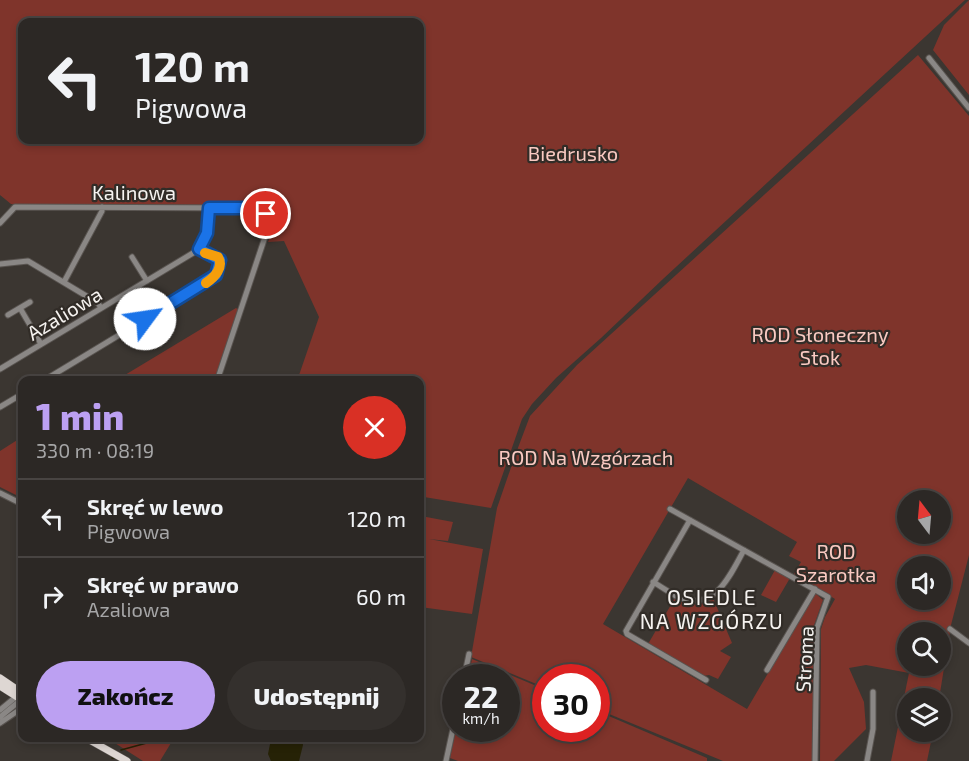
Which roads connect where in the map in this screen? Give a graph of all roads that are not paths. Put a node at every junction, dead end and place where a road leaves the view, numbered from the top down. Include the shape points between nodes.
1 (929, 58) dead end
2 (969, 108) edge
3 (273, 206) dead end
4 (102, 207) junction
5 (209, 208) junction
6 (271, 216) junction
7 (0, 222) edge
8 (199, 249) junction
9 (132, 257) dead end
10 (0, 264) edge
11 (147, 281) junction
12 (64, 282) junction
13 (30, 302) dead end
14 (20, 308) junction
15 (101, 308) junction
16 (8, 315) dead end
17 (41, 344) junction
18 (0, 369) edge
19 (51, 376) edge
20 (219, 376) edge
21 (18, 396) edge
22 (0, 407) edge
23 (0, 493) edge
24 (18, 502) edge
25 (670, 509) dead end
26 (690, 520) junction
27 (744, 550) junction
28 (653, 582) junction
29 (815, 589) junction
30 (951, 630) edge
31 (969, 643) edge
32 (469, 654) dead end
33 (467, 664) edge
34 (766, 670) dead end
35 (0, 678) edge
36 (706, 680) dead end
37 (1, 686) edge
38 (873, 692) dead end
39 (18, 694) edge
40 (18, 695) edge
41 (18, 698) edge
42 (18, 700) edge
43 (18, 701) edge
44 (5, 705) junction
45 (0, 710) edge
46 (0, 717) edge
47 (0, 723) edge
48 (93, 742) edge
49 (99, 742) edge
50 (450, 742) edge
51 (114, 753) junction
52 (127, 761) edge
53 (446, 761) edge
54 (815, 761) edge
55 (867, 761) edge

1 - 2 street
3 - 6 street
4 - 5 street, Kalinowa
4 - 7 street, Kalinowa via 15,207
4 - 12 street
5 - 6 street, Kalinowa via 245,208
5 - 8 street via 207,233
6 - 20 street
8 - 11 street, Azaliowa
8 - 19 street via 220,260 212,279
9 - 11 street
10 - 12 street via 28,261
11 - 15 street, Azaliowa
12 - 15 street
13 - 14 street
14 - 16 street
14 - 17 street
15 - 17 street, Azaliowa
17 - 18 street, Azaliowa
21 - 22 street
23 - 24 street
25 - 26 street
26 - 27 street
26 - 28 street
27 - 28 street via 723,586 706,598 684,599
27 - 29 street
28 - 36 street via 626,629 627,634
29 - 34 street
29 - 54 street, Stroma via 828,597 817,628
30 - 31 street
32 - 33 street
35 - 39 main road
37 - 40 main road
37 - 44 street via 7,697
38 - 55 street via 873,729
41 - 44 street
42 - 46 street
43 - 47 street
44 - 45 street
48 - 51 main road
49 - 51 main road
50 - 53 street
51 - 52 main road

